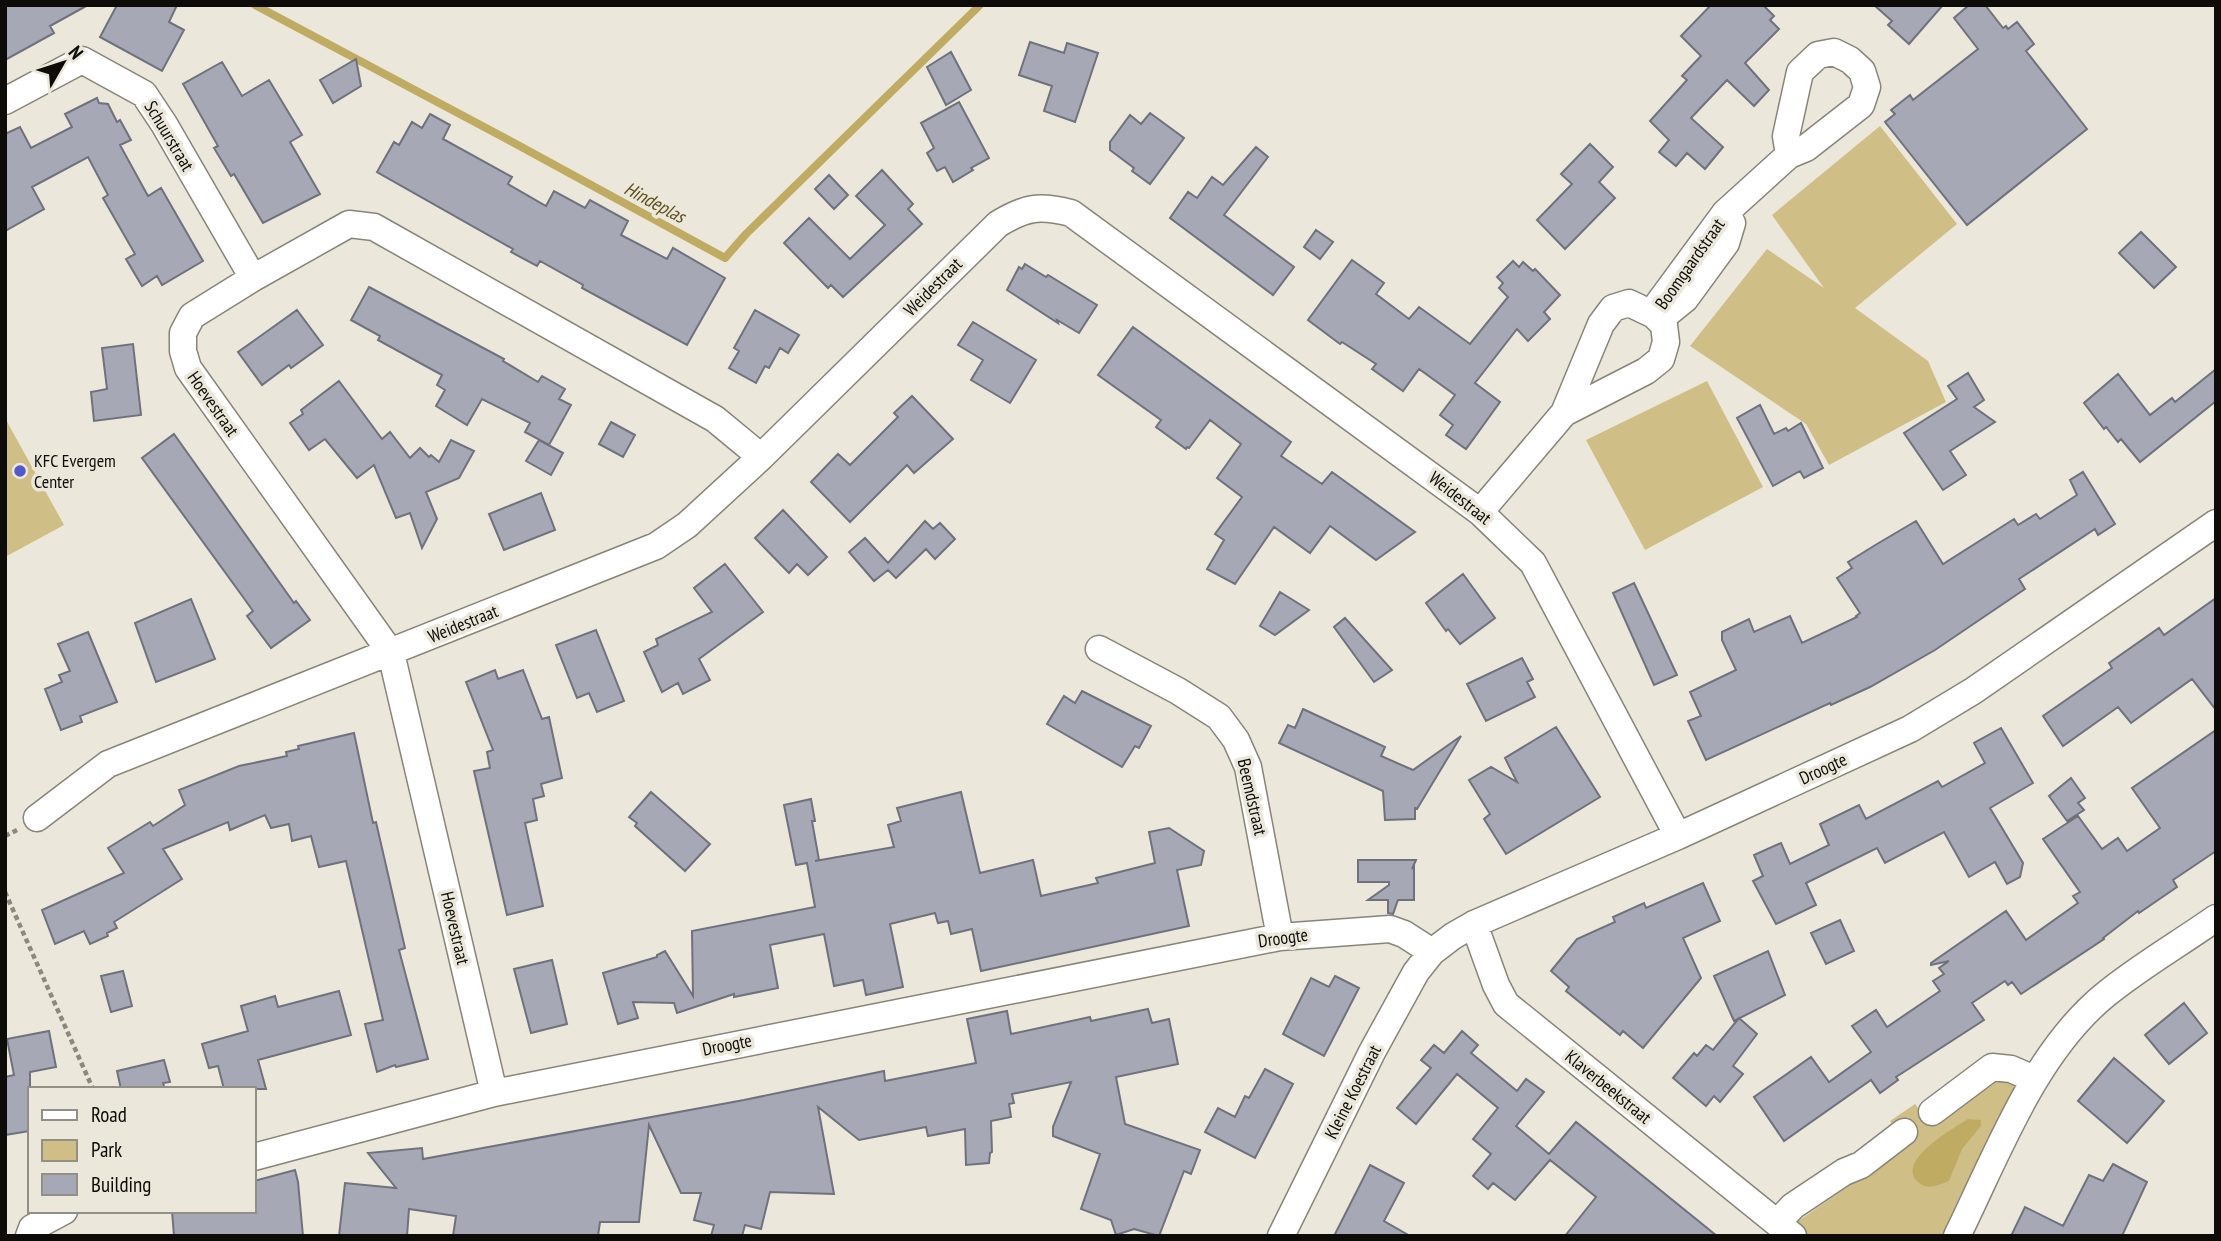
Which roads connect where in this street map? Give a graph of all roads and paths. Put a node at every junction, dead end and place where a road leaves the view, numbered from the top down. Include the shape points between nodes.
1 (5, 101) edge
2 (1789, 155) dead end
3 (253, 278) junction
4 (1654, 314) junction
5 (1564, 413) junction
6 (761, 457) junction
7 (1480, 512) junction
8 (2216, 523) edge
9 (1099, 649) dead end
10 (391, 653) junction
11 (37, 818) dead end
12 (1678, 836) junction
13 (5, 892) edge
14 (2216, 918) edge
15 (1474, 924) junction
16 (1280, 937) junction
17 (1432, 952) junction
18 (2034, 1079) junction
19 (92, 1087) edge
20 (494, 1093) junction
21 (1932, 1112) dead end
22 (1904, 1132) dead end
23 (256, 1156) edge
24 (60, 1213) edge
25 (1785, 1230) edge
26 (29, 1236) edge
27 (1281, 1236) edge
28 (1957, 1236) edge

1 - 3 street, Schuurstraat via 82,60 144,94
2 - 4 street, Boomgaardstraat via 1725,213 1732,223 1726,243 1685,299 1669,312
3 - 6 street, Hoevestraat via 349,224 374,227 715,419
3 - 10 street, Hoevestraat via 192,316 183,333 188,368
4 - 5 street, Boomgaardstraat via 1629,303 1613,308 1601,324
4 - 5 street, Boomgaardstraat via 1664,325 1661,359
5 - 7 street, Boomgaardstraat
6 - 7 street, Weidestraat via 998,224 1021,210 1047,207 1071,213
6 - 10 street, Weidestraat via 687,525 656,546
7 - 12 street, Weidestraat via 1533,563
8 - 12 street, Droogte via 1973,691 1910,729
9 - 16 street, Beemdstraat via 1219,717 1236,740 1248,767
10 - 11 street, Weidestraat via 108,764
10 - 20 street, Hoevestraat
12 - 15 street, Droogte
13 - 19 path
14 - 18 street via 2105,995 2068,1031
15 - 17 street, Droogte
15 - 25 street, Klaverbeekstraat via 1506,1004
16 - 17 street, Droogte via 1390,929
16 - 20 street, Droogte
17 - 27 street, Kleine Koestraat via 1372,1052
18 - 21 street via 1992,1067
18 - 28 street
20 - 23 street, Droogte
22 - 25 street, Klaverbeekstraat via 1861,1165 1793,1206
24 - 26 street via 32,1228

